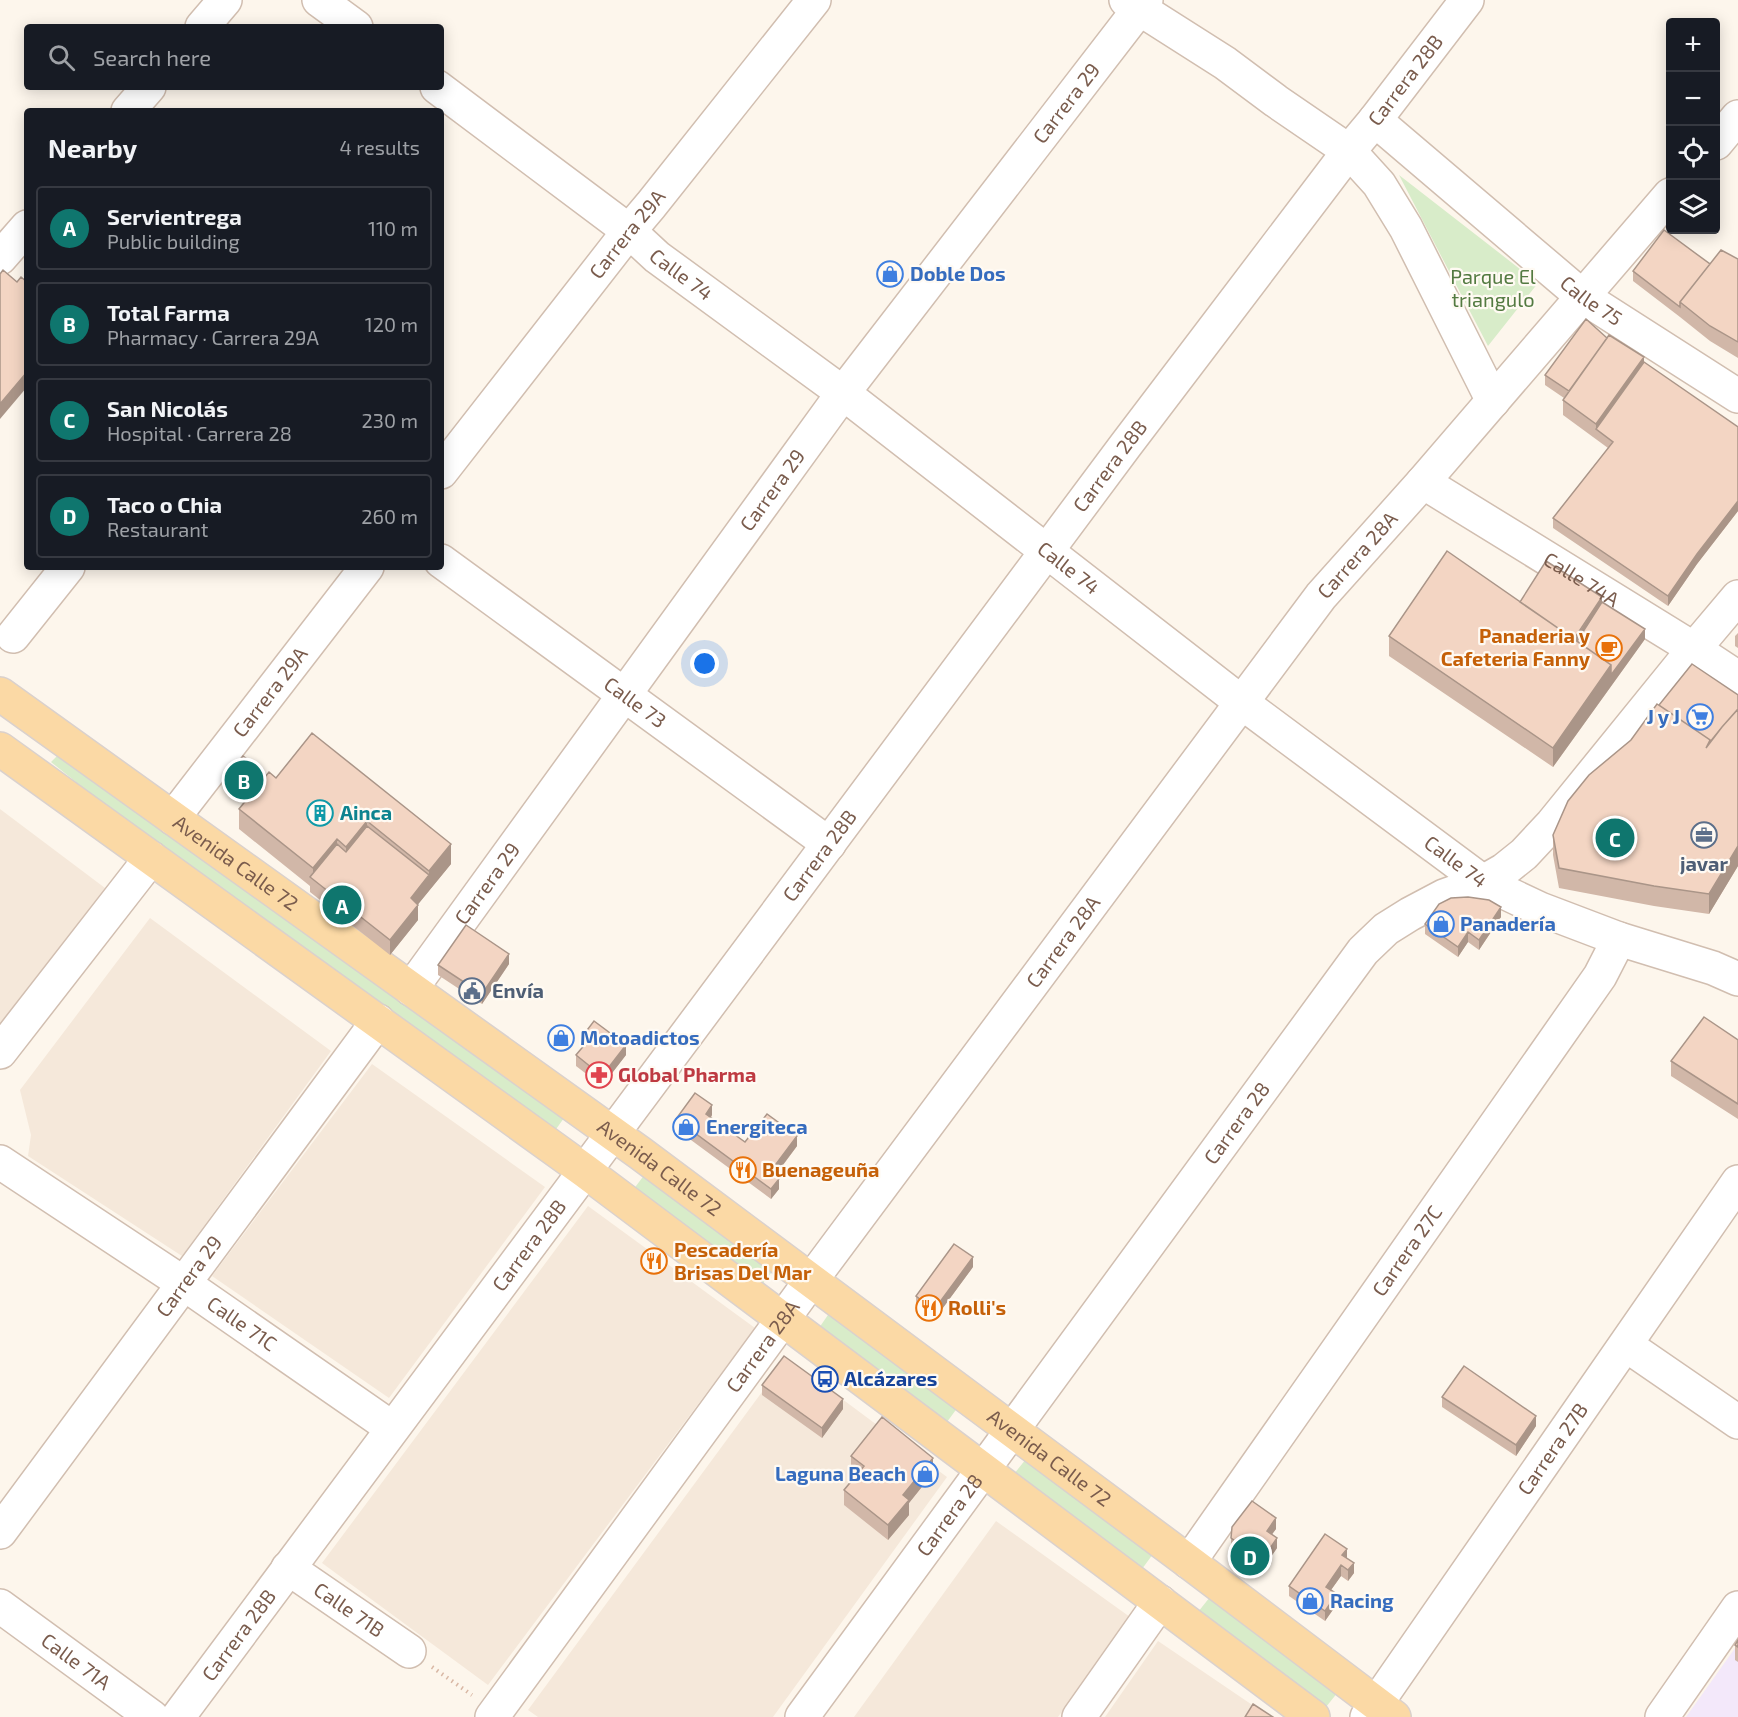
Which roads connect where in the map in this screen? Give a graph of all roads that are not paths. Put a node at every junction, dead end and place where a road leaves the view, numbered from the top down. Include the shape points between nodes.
1 (225, 0) edge
2 (319, 0) edge
3 (814, 0) edge
4 (1467, 0) edge
5 (1138, 3) edge
6 (205, 24) edge
7 (352, 24) edge
8 (146, 90) edge
9 (439, 97) edge
10 (131, 108) edge
11 (1738, 117) edge
12 (1375, 120) junction
13 (1720, 138) edge
14 (1349, 151) junction
15 (1666, 201) edge
16 (629, 231) junction
17 (24, 232) edge
18 (8, 256) edge
19 (1583, 297) junction
20 (843, 393) junction
21 (1738, 396) edge
22 (1493, 401) junction
23 (444, 468) edge
24 (1423, 482) junction
25 (1047, 552) junction
26 (444, 563) edge
27 (66, 570) edge
28 (365, 570) edge
29 (1738, 597) edge
30 (13, 636) dead end
31 (1694, 649) junction
32 (1738, 678) edge
33 (4, 694) edge
34 (624, 694) junction
35 (1241, 702) junction
36 (6, 755) edge
37 (173, 818) junction
38 (829, 844) junction
39 (151, 858) junction
40 (1484, 882) junction
41 (1619, 939) junction
42 (1738, 979) edge
43 (411, 989) junction
44 (378, 1021) junction
45 (0, 1052) edge
46 (613, 1134) junction
47 (0, 1162) edge
48 (585, 1171) junction
49 (1738, 1182) edge
50 (811, 1281) junction
51 (183, 1283) junction
52 (783, 1319) junction
53 (1626, 1345) junction
54 (1738, 1422) edge
55 (392, 1428) junction
56 (1013, 1431) junction
57 (984, 1470) junction
58 (0, 1532) edge
59 (1189, 1562) junction
60 (288, 1568) junction
61 (1160, 1602) junction
62 (0, 1606) edge
63 (1738, 1608) edge
64 (409, 1651) road end
65 (1379, 1712) edge
66 (497, 1715) edge
67 (152, 1717) edge
68 (178, 1717) edge
69 (802, 1717) edge
70 (1079, 1717) edge
71 (1313, 1717) edge
72 (1662, 1717) edge

1 - 6 street
2 - 7 street
3 - 16 street, Carrera 29A
4 - 12 street, Carrera 28B
5 - 14 street
5 - 20 street, Carrera 29
8 - 10 street
9 - 16 street, Calle 74
11 - 13 street
12 - 14 street, Carrera 28B
12 - 19 street, Calle 75
14 - 22 street via 1379,184 1406,228
14 - 25 street, Carrera 28B
15 - 19 street, Carrera 28A
16 - 20 street, Calle 74 via 657,257
16 - 23 street, Carrera 29A
17 - 18 street
19 - 21 street, Calle 75
19 - 22 street, Carrera 28A
20 - 25 street, Calle 74
20 - 34 street, Carrera 29
22 - 24 street, Carrera 28A
24 - 31 street, Calle 74A
24 - 35 street, Carrera 28A via 1321,596
25 - 35 street, Calle 74
25 - 38 street, Carrera 28B
26 - 34 street, Calle 73
27 - 30 street
28 - 37 street, Carrera 29A
29 - 31 street, Carrera 28
31 - 32 street, Calle 74A
31 - 40 street, Carrera 28 via 1552,824 1524,854
33 - 37 main road, Avenida Calle 72
34 - 38 street, Calle 73
34 - 43 street, Carrera 29
35 - 40 street, Calle 74
35 - 50 street, Carrera 28A
36 - 39 main road
37 - 43 main road, Avenida Calle 72
38 - 46 street, Carrera 28B
39 - 44 main road
39 - 45 street
40 - 41 street, Calle 74 via 1540,909
40 - 56 street, Carrera 28 via 1444,896 1410,914 1363,951
41 - 42 street, Calle 74
41 - 59 street, Carrera 27C via 1600,976
43 - 46 main road, Avenida Calle 72
44 - 48 main road
44 - 51 street, Carrera 29
46 - 48 street, Carrera 28B
46 - 50 main road, Avenida Calle 72
47 - 51 street, Calle 71C
48 - 52 main road
48 - 55 street, Carrera 28B
49 - 53 street, Carrera 27B
50 - 52 street, Carrera 28A
50 - 56 main road, Avenida Calle 72
51 - 55 street, Calle 71C
51 - 58 street, Carrera 29
52 - 57 main road
52 - 66 street, Carrera 28A
53 - 54 street
53 - 65 street, Carrera 27B
55 - 60 street, Carrera 28B
56 - 57 street, Carrera 28
56 - 59 main road, Avenida Calle 72
57 - 61 main road
57 - 69 street, Carrera 28
59 - 65 main road, Avenida Calle 72
60 - 64 street, Calle 71B
60 - 68 street, Carrera 28B
61 - 70 street
61 - 71 main road
62 - 67 street, Calle 71A
63 - 72 street

